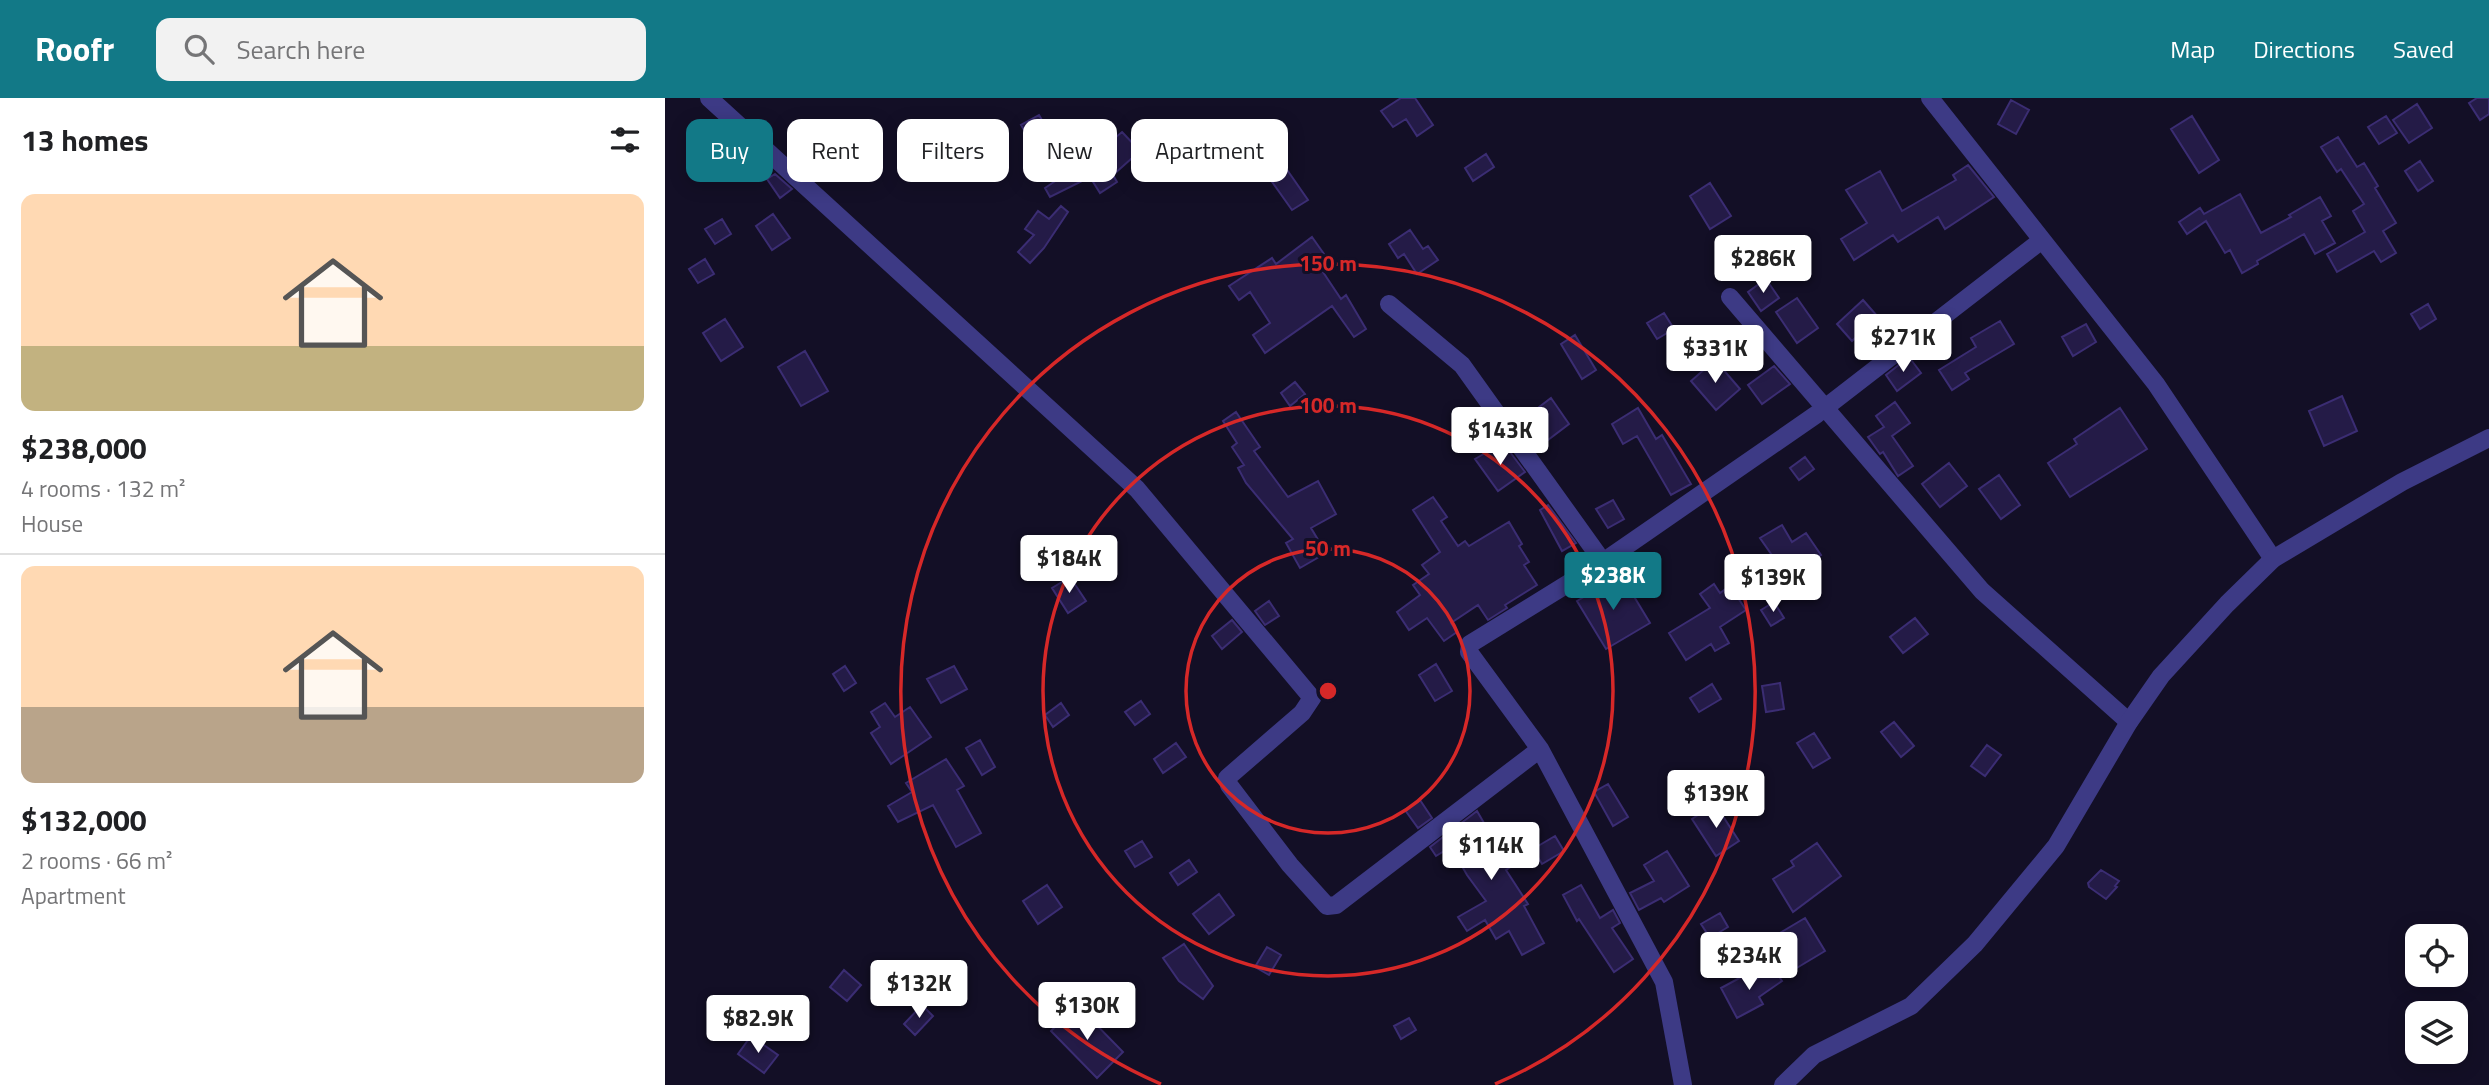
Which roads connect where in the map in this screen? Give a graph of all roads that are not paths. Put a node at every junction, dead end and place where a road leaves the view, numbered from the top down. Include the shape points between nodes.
1 (709, 98) edge
2 (1930, 98) edge
3 (2042, 240) junction
4 (1730, 298) dead end
5 (1389, 304) dead end
6 (1825, 408) junction
7 (2489, 438) edge
8 (2273, 559) junction
9 (1603, 562) junction
10 (2129, 722) junction
11 (1540, 749) junction
12 (1683, 1085) edge
13 (1783, 1085) edge

1 - 11 street via 1137,489 1312,698 1302,713 1227,778 1290,865 1327,906 1336,905
2 - 3 street
3 - 6 street
3 - 8 street via 2156,384
4 - 6 street
5 - 9 street via 1462,365
6 - 9 street
6 - 10 street via 1982,591
7 - 8 street via 2402,482
8 - 10 street via 2161,676
9 - 11 street via 1470,644 1469,652
10 - 13 street via 2056,846 1975,944 1911,1006 1814,1055
11 - 12 street via 1664,982

